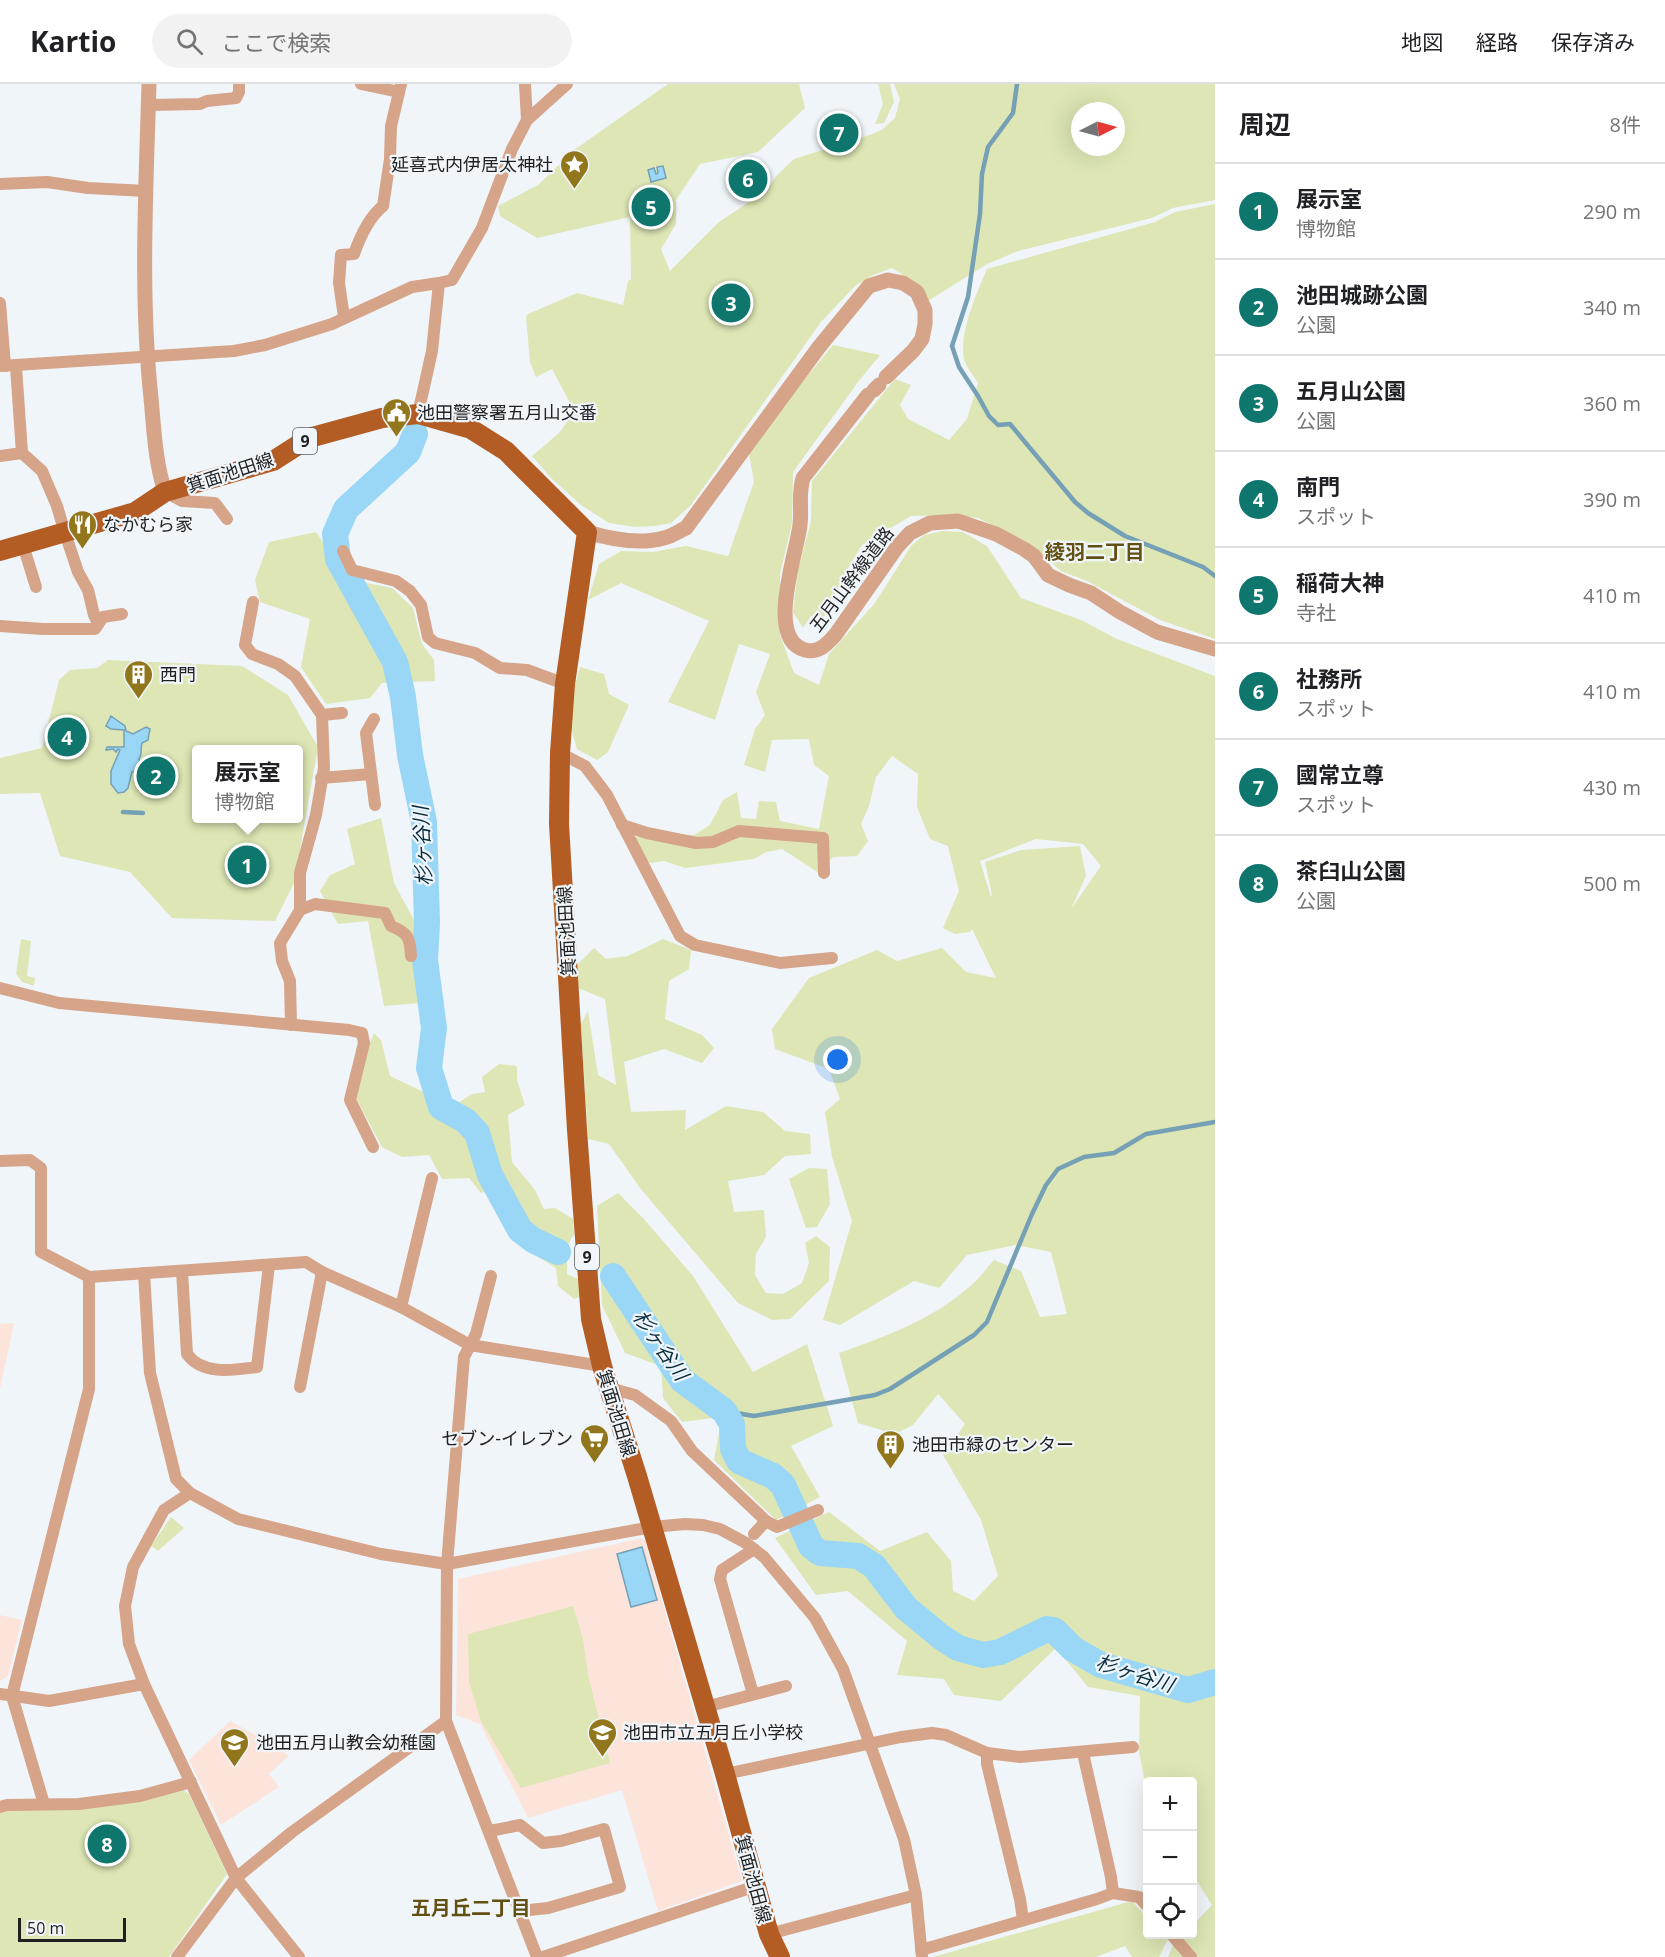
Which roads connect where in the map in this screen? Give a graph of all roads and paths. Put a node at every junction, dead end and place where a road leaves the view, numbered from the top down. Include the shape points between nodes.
1 (149, 84) edge
2 (239, 84) edge
3 (361, 84) edge
4 (525, 84) edge
5 (567, 84) edge
6 (400, 88) edge
7 (149, 105) junction
8 (527, 120) junction
9 (0, 184) edge
10 (146, 191) junction
11 (439, 283) junction
12 (0, 303) edge
13 (344, 317) junction
14 (147, 357) junction
15 (7, 366) edge
16 (418, 414) junction
17 (22, 453) junction
18 (0, 456) edge
19 (165, 492) junction
20 (227, 519) dead end
21 (587, 532) junction
22 (65, 533) junction
23 (23, 545) junction
24 (0, 551) edge
25 (343, 551) dead end
26 (36, 587) dead end
27 (253, 602) dead end
28 (122, 614) dead end
29 (98, 622) junction
30 (0, 626) edge
31 (1215, 649) edge
32 (565, 684) junction
33 (342, 713) dead end
34 (322, 715) junction
35 (374, 719) dead end
36 (560, 753) junction
37 (371, 774) junction
38 (321, 778) junction
39 (375, 805) dead end
40 (622, 825) junction
41 (824, 873) dead end
42 (300, 910) junction
43 (411, 956) dead end
44 (832, 958) dead end
45 (0, 988) edge
46 (291, 1025) junction
47 (373, 1147) dead end
48 (0, 1161) edge
49 (432, 1178) dead end
50 (269, 1265) junction
51 (182, 1270) junction
52 (322, 1272) junction
53 (144, 1273) junction
54 (491, 1276) dead end
55 (89, 1277) junction
56 (400, 1307) junction
57 (470, 1344) junction
58 (602, 1366) junction
59 (300, 1387) dead end
60 (609, 1388) junction
61 (190, 1493) junction
62 (818, 1510) dead end
63 (766, 1521) junction
64 (652, 1527) junction
65 (754, 1534) dead end
66 (754, 1549) junction
67 (447, 1564) junction
68 (144, 1684) junction
69 (786, 1686) dead end
70 (753, 1694) junction
71 (6, 1695) edge
72 (705, 1707) junction
73 (447, 1721) junction
74 (871, 1743) junction
75 (1133, 1747) dead end
76 (987, 1753) junction
77 (1083, 1753) junction
78 (725, 1774) junction
79 (191, 1782) junction
80 (44, 1804) junction
81 (0, 1807) edge
82 (490, 1831) junction
83 (236, 1878) junction
84 (756, 1886) junction
85 (1113, 1893) junction
86 (916, 1895) junction
87 (1143, 1901) edge
88 (520, 1911) junction
89 (1023, 1920) junction
90 (769, 1934) junction
91 (1175, 1939) edge
92 (922, 1953) edge
93 (179, 1956) edge
94 (299, 1957) edge
95 (537, 1957) edge
96 (543, 1957) edge
97 (780, 1957) edge
98 (1191, 1957) edge

1 - 7 street
2 - 7 street via 236,98 200,104
3 - 6 street
4 - 8 street
5 - 8 street
6 - 13 street via 391,126 383,206 354,254 341,255 339,283
7 - 10 street
8 - 11 street via 482,228 452,280
9 - 10 street via 47,182
10 - 14 street
11 - 13 street via 412,287
11 - 16 street via 432,351
12 - 15 street
13 - 14 street via 265,345
14 - 15 street
14 - 19 street via 158,470
15 - 17 street
16 - 19 main road, 箕面池田線 / 9 via 382,418 309,438 273,460
16 - 21 main road, 箕面池田線 / 9 via 471,429 506,451
17 - 18 street
17 - 22 street via 42,471
19 - 20 street via 182,501 215,503
19 - 22 main road, 箕面池田線 / 9 via 135,512
21 - 31 street, 五月山幹線道路 via 610,539 638,540 664,538 686,528 819,347 869,286 888,280 917,292 926,310 922,339 803,478 799,492 800,523 784,610 786,633 793,644 809,651 826,645 910,533 930,523 958,521 1024,549 1048,575 1091,592 1157,632
21 - 32 main road, 箕面池田線 / 9
22 - 23 main road, 箕面池田線 / 9
22 - 29 street
23 - 24 main road, 箕面池田線 / 9
23 - 26 street
25 - 32 street via 352,570 396,581 410,591 422,605 428,636 435,643 475,652 500,668 527,670
27 - 34 street via 245,645 252,654 295,676
28 - 29 street via 103,616
29 - 30 street via 95,629
32 - 36 main road, 箕面池田線 / 9
33 - 34 street
34 - 38 street
35 - 37 street via 366,733
36 - 40 street via 585,766 607,795
36 - 58 main road, 箕面池田線 / 9 via 560,824 577,1130 591,1319
37 - 38 street
37 - 39 street
38 - 42 street via 316,815 300,873
40 - 41 street via 696,843 713,842 739,831 823,838
40 - 44 street via 680,936 695,945 780,963
42 - 43 street via 315,904 385,913 391,926 405,932
42 - 46 street via 280,944 290,981
45 - 46 street via 59,1003
46 - 47 street via 362,1033 364,1043 350,1100
48 - 55 street via 30,1160 41,1168 41,1252
49 - 56 street
50 - 51 street
50 - 51 street via 257,1368 222,1371 194,1363 188,1354
50 - 52 street via 306,1262
51 - 53 street
52 - 56 street
52 - 59 street
53 - 55 street
53 - 61 street via 150,1372 176,1479
54 - 57 street
55 - 71 street via 89,1389
56 - 57 street
57 - 58 street
57 - 67 street via 464,1357
58 - 60 main road, 箕面池田線 / 9
60 - 63 street via 634,1395 671,1421 692,1450
60 - 64 main road, 箕面池田線 / 9
61 - 67 street via 238,1519 381,1554
61 - 68 street via 164,1510 133,1567 125,1606 129,1644
62 - 63 street via 777,1527
63 - 65 street
64 - 66 street via 685,1524 720,1529
64 - 67 street
64 - 72 main road, 箕面池田線 / 9
66 - 70 street via 722,1570 720,1579
66 - 74 street via 815,1618 843,1670
67 - 73 street
68 - 71 street via 49,1701
68 - 79 street
69 - 70 street
70 - 72 street
71 - 80 street
72 - 78 main road, 箕面池田線 / 9
73 - 82 street
73 - 83 street via 292,1832
74 - 76 street via 932,1733
74 - 78 street
74 - 86 street via 904,1839
75 - 77 street
76 - 77 street via 1020,1757
76 - 89 street
77 - 85 street
78 - 84 main road, 箕面池田線 / 9
79 - 80 street via 140,1796
79 - 83 street
80 - 81 street
82 - 88 street
82 - 88 street via 520,1825 543,1843 604,1829 620,1887 548,1908
83 - 93 street
83 - 94 street
84 - 90 main road, 箕面池田線 / 9
84 - 96 street
85 - 87 street via 1139,1897
85 - 89 street
86 - 90 street
86 - 92 street
88 - 95 street
89 - 92 street
90 - 97 main road, 箕面池田線 / 9
91 - 98 street

